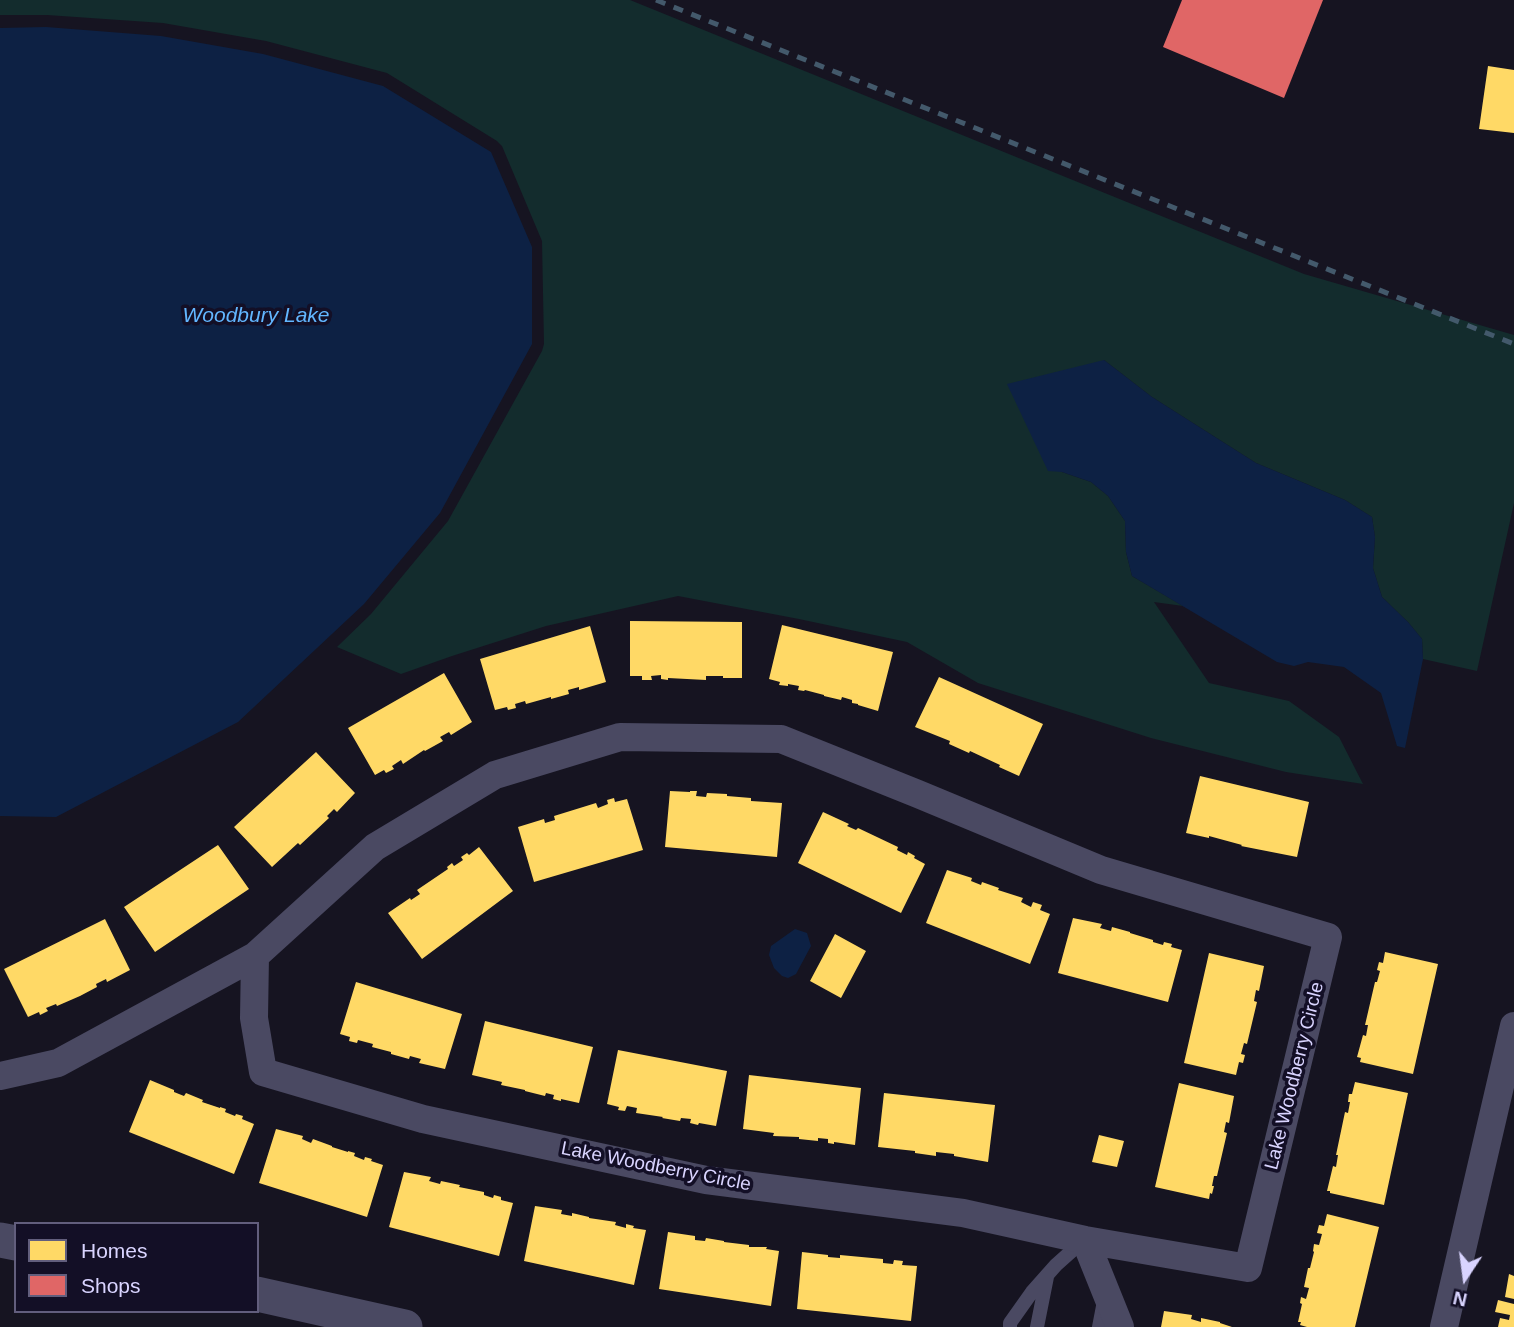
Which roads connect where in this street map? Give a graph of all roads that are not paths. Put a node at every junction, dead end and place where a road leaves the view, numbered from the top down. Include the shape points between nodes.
1 (255, 956) junction
2 (1514, 1026) edge
3 (0, 1076) edge
4 (1506, 1094) edge
5 (1085, 1240) junction
6 (1047, 1275) junction
7 (1105, 1292) junction
8 (259, 1294) edge
9 (405, 1327) edge
10 (1010, 1327) edge
11 (1037, 1327) edge
12 (1099, 1327) edge
13 (1120, 1327) edge
14 (1444, 1327) edge

1 - 3 street, Lake Woodberry Circle via 58,1063
1 - 5 street, Lake Woodberry Circle via 254,1018 263,1072 423,1119 706,1181 963,1213
1 - 5 street, Lake Woodberry Circle via 375,846 495,775 620,737 781,739 1101,870 1328,937 1248,1268
2 - 4 street
4 - 14 street
5 - 6 lane
5 - 7 street
6 - 10 lane
6 - 11 lane
7 - 12 lane
7 - 13 street
8 - 9 street

